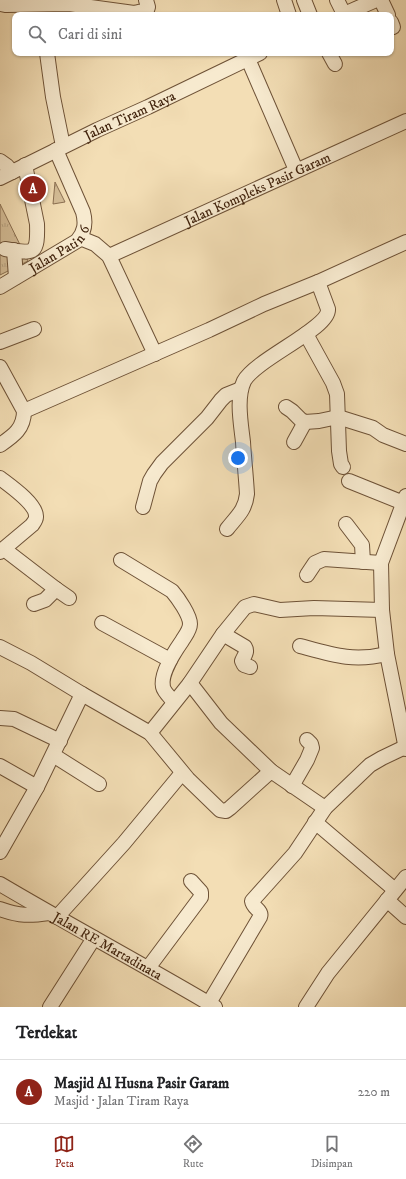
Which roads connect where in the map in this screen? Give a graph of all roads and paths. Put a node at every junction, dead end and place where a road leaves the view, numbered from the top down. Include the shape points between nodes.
1 (146, 0) edge
2 (284, 0) edge
3 (304, 0) edge
4 (338, 0) edge
5 (376, 0) edge
6 (381, 0) edge
7 (0, 4) edge
8 (38, 6) edge
9 (127, 12) edge
10 (138, 12) edge
11 (288, 12) edge
12 (309, 12) edge
13 (342, 12) edge
14 (350, 12) edge
15 (386, 12) edge
16 (47, 56) edge
17 (254, 56) edge
18 (406, 121) edge
19 (60, 148) junction
20 (0, 161) edge
21 (25, 165) junction
22 (296, 170) junction
23 (6, 175) edge
24 (85, 222) junction
25 (80, 238) junction
26 (406, 242) edge
27 (95, 244) junction
28 (109, 256) junction
29 (16, 277) junction
30 (318, 282) junction
31 (0, 287) edge
32 (34, 329) dead end
33 (306, 334) junction
34 (0, 342) edge
35 (155, 354) junction
36 (0, 367) edge
37 (241, 389) junction
38 (286, 407) dead end
39 (24, 411) junction
40 (338, 417) junction
41 (305, 422) junction
42 (294, 442) dead end
43 (0, 444) edge
44 (406, 444) edge
45 (343, 467) dead end
46 (0, 478) edge
47 (349, 481) dead end
48 (405, 501) edge
49 (143, 507) dead end
50 (346, 524) dead end
51 (227, 529) dead end
52 (2, 550) edge
53 (121, 560) dead end
54 (363, 562) junction
55 (381, 563) junction
56 (307, 575) dead end
57 (56, 589) junction
58 (69, 598) dead end
59 (34, 604) dead end
60 (382, 610) junction
61 (102, 623) dead end
62 (223, 634) junction
63 (0, 646) edge
64 (300, 646) dead end
65 (387, 654) junction
66 (170, 660) junction
67 (250, 667) dead end
68 (190, 683) junction
69 (82, 694) junction
70 (174, 702) junction
71 (0, 718) edge
72 (150, 733) junction
73 (308, 740) dead end
74 (60, 741) junction
75 (406, 748) edge
76 (53, 755) junction
77 (0, 766) edge
78 (271, 771) junction
79 (182, 773) junction
80 (99, 784) dead end
81 (292, 786) junction
82 (37, 787) junction
83 (325, 808) junction
84 (315, 822) junction
85 (0, 852) edge
86 (406, 877) edge
87 (191, 881) dead end
88 (0, 884) edge
89 (391, 895) junction
90 (0, 909) edge
91 (53, 915) junction
92 (406, 917) edge
93 (94, 938) junction
94 (148, 968) junction
95 (212, 1005) edge
96 (50, 1007) edge
97 (306, 1007) edge

1 - 10 street via 147,10
2 - 11 street
3 - 12 street
4 - 13 street
5 - 14 street
6 - 15 street
7 - 8 street
8 - 9 street via 69,4
16 - 19 street, Jalan Patin 6
17 - 19 street, Jalan Tiram Raya
17 - 22 street
18 - 22 street, Jalan Kompleks Pasir Garam
19 - 21 street, Jalan Tiram Raya
19 - 24 street, Jalan Patin 6
20 - 23 street via 7,166
21 - 23 street, Jalan Tiram Raya
21 - 29 street via 37,224 33,250 29,252 9,249
22 - 28 street, Jalan Kompleks Pasir Garam
24 - 25 street, Jalan Patin 6
24 - 27 street
25 - 27 street
25 - 29 street, Jalan Patin 6
26 - 30 street
27 - 28 street
28 - 35 street
29 - 31 street, Jalan Patin 6
30 - 33 street via 328,311 324,319
30 - 35 street
32 - 34 street
33 - 37 street via 255,368
33 - 40 street via 333,383 337,394
35 - 39 street
36 - 39 street
37 - 49 street via 226,395 208,418 162,463 150,481
37 - 51 street via 240,413 247,494 244,508
38 - 41 street
39 - 43 street via 19,429
40 - 41 street
40 - 44 street via 373,428
40 - 45 street via 338,451
41 - 42 street
46 - 52 street via 27,501 37,516 32,525
47 - 48 street
48 - 55 street
50 - 54 street via 362,545
52 - 57 street
53 - 66 street via 172,591 188,618 188,632
54 - 55 street
54 - 56 street via 324,559 315,564
55 - 60 street
57 - 58 street
57 - 59 street via 45,600
60 - 62 street via 280,610 254,604 245,607
60 - 65 street
61 - 66 street
62 - 67 street via 244,647 246,652 242,661
62 - 68 street
63 - 69 street
64 - 65 street via 341,657 376,657
65 - 75 street
66 - 70 street via 163,686
68 - 70 street
68 - 78 street via 221,722
69 - 72 street
69 - 74 street
70 - 72 street
71 - 74 street via 14,719
72 - 79 street
73 - 81 street via 312,748
74 - 76 street
75 - 83 street via 370,765
76 - 80 street
76 - 82 street
77 - 82 street
78 - 79 street via 226,811 220,810
78 - 81 street
79 - 91 street via 124,843
81 - 83 street
82 - 85 street
83 - 84 street
84 - 89 street
84 - 95 street via 295,853 252,902 261,915
86 - 89 street
87 - 94 street via 201,892 201,897
88 - 91 street, Jalan RE Martadinata
89 - 92 street
89 - 97 street via 328,973
90 - 91 street via 31,916
91 - 93 street, Jalan RE Martadinata
93 - 94 street, Jalan RE Martadinata
93 - 96 street
94 - 95 street, Jalan RE Martadinata

